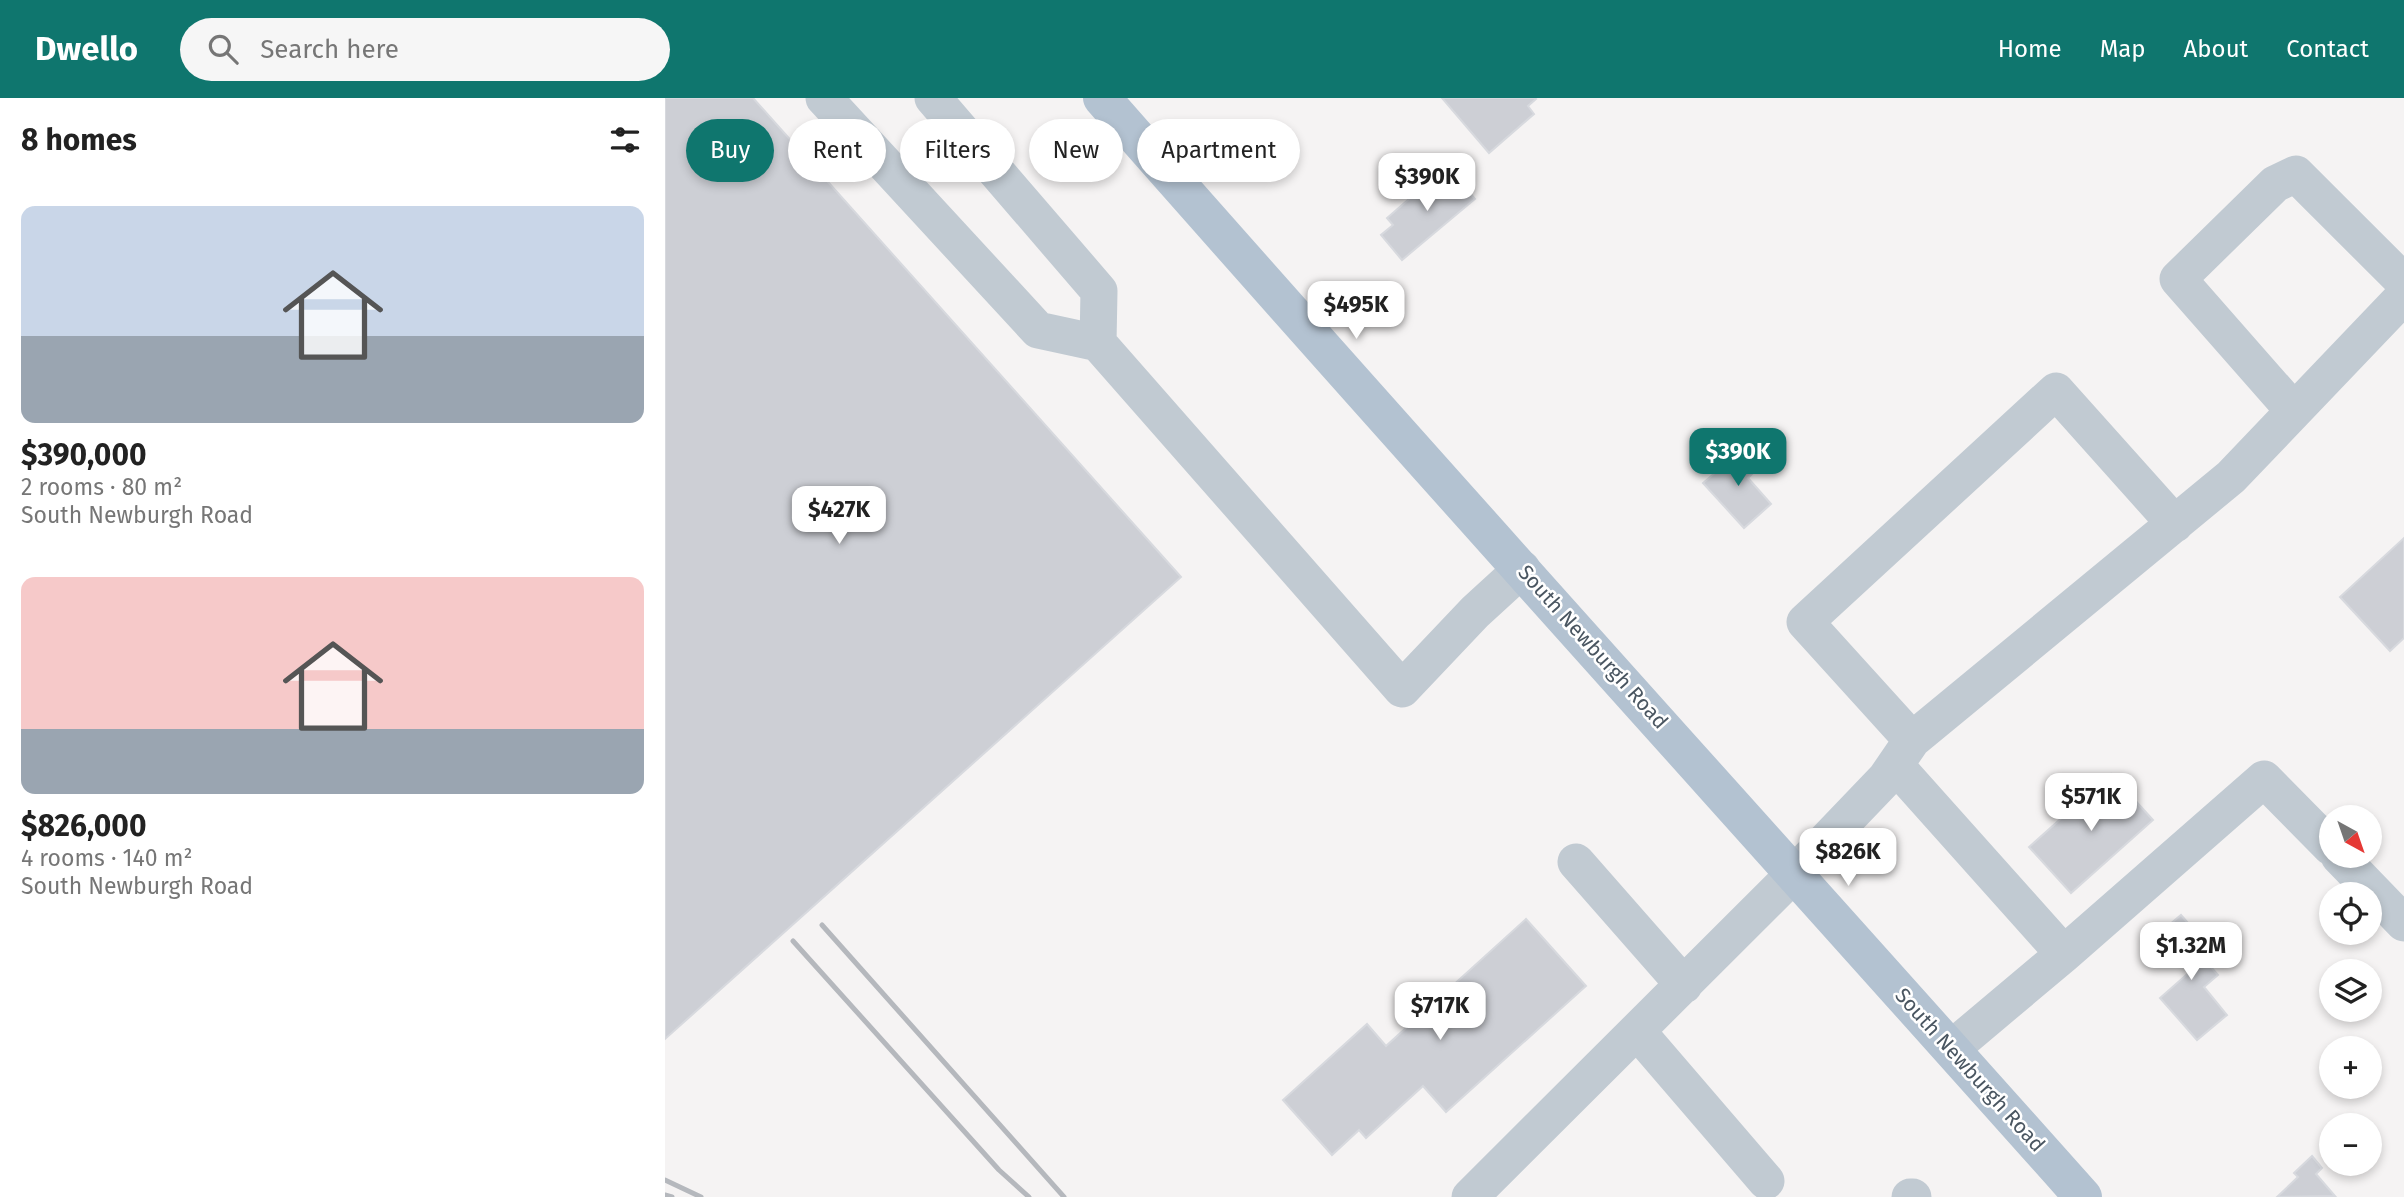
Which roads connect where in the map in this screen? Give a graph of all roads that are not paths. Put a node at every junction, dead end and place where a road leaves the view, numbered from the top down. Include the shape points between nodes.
1 (824, 98) edge
2 (933, 98) edge
3 (1102, 98) edge
4 (2404, 282) edge
5 (2404, 296) edge
6 (1098, 343) junction
7 (2294, 411) junction
8 (2175, 524) junction
9 (1522, 569) junction
10 (1904, 753) junction
11 (2319, 835) edge
12 (1576, 862) dead end
13 (2351, 868) edge
14 (1795, 873) junction
15 (2404, 923) edge
16 (2064, 954) junction
17 (1684, 985) junction
18 (1637, 1031) junction
19 (1951, 1049) junction
20 (1766, 1181) dead end
21 (1470, 1197) edge
22 (2083, 1197) edge

1 - 6 lane via 1038,330
2 - 6 lane via 1099,291
3 - 9 main road, South Newburgh Road
4 - 7 lane via 2295,174 2275,184 2178,279
5 - 7 lane
6 - 9 lane via 1402,689
7 - 8 lane via 2231,477
8 - 10 lane
8 - 10 lane via 2056,391 1805,622
9 - 14 main road, South Newburgh Road
10 - 14 lane via 1886,779
10 - 16 lane
11 - 16 lane via 2264,779
12 - 17 lane
13 - 15 lane
14 - 17 lane
14 - 19 main road, South Newburgh Road
16 - 19 lane
17 - 18 lane
18 - 20 lane
18 - 21 lane
19 - 22 main road, South Newburgh Road

